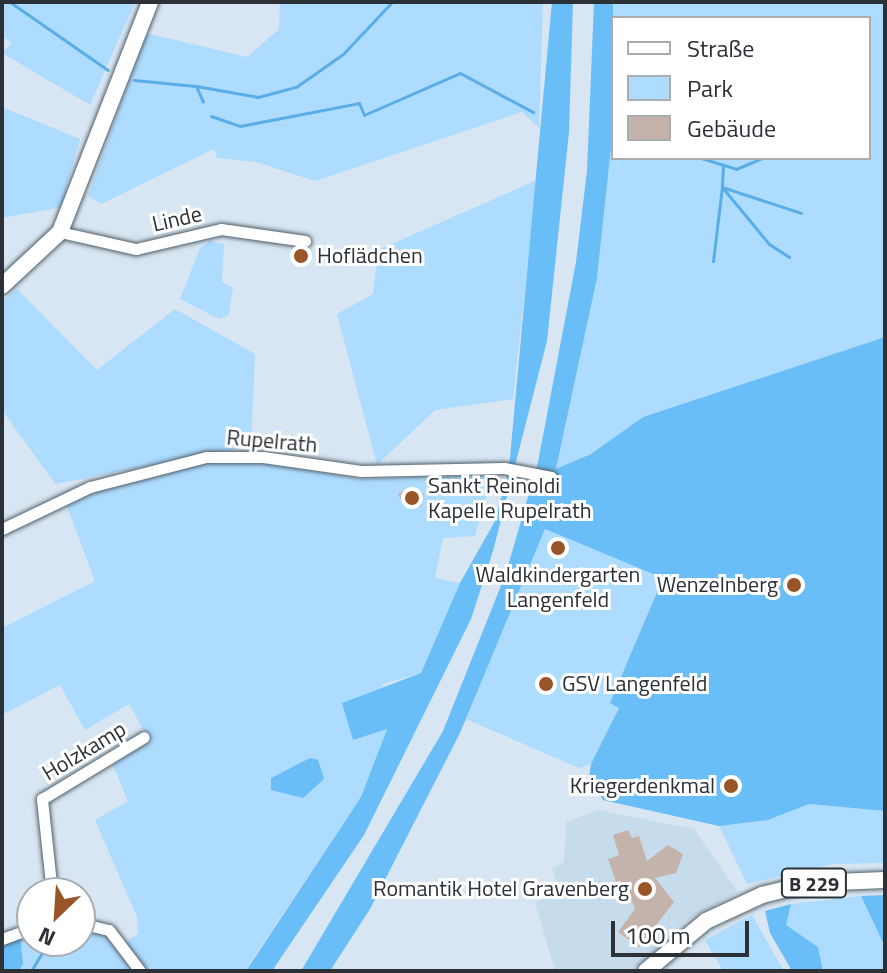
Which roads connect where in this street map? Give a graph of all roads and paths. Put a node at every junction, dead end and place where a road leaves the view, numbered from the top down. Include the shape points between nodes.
1 (150, 2) edge
2 (60, 232) junction
3 (305, 241) dead end
4 (2, 286) edge
5 (551, 477) dead end
6 (2, 529) edge
7 (144, 737) dead end
8 (50, 877) edge
9 (885, 880) edge
10 (96, 926) edge
11 (650, 967) edge
12 (140, 971) edge

1 - 2 main road
2 - 3 street, Linde via 136,249 221,229
2 - 4 main road
5 - 6 street, Rupelrath via 504,468 361,471 263,457 206,457 90,487
7 - 8 street, Holzkamp via 42,799
9 - 11 main road, B 229 via 810,883 762,895 706,921
10 - 12 street via 119,942

